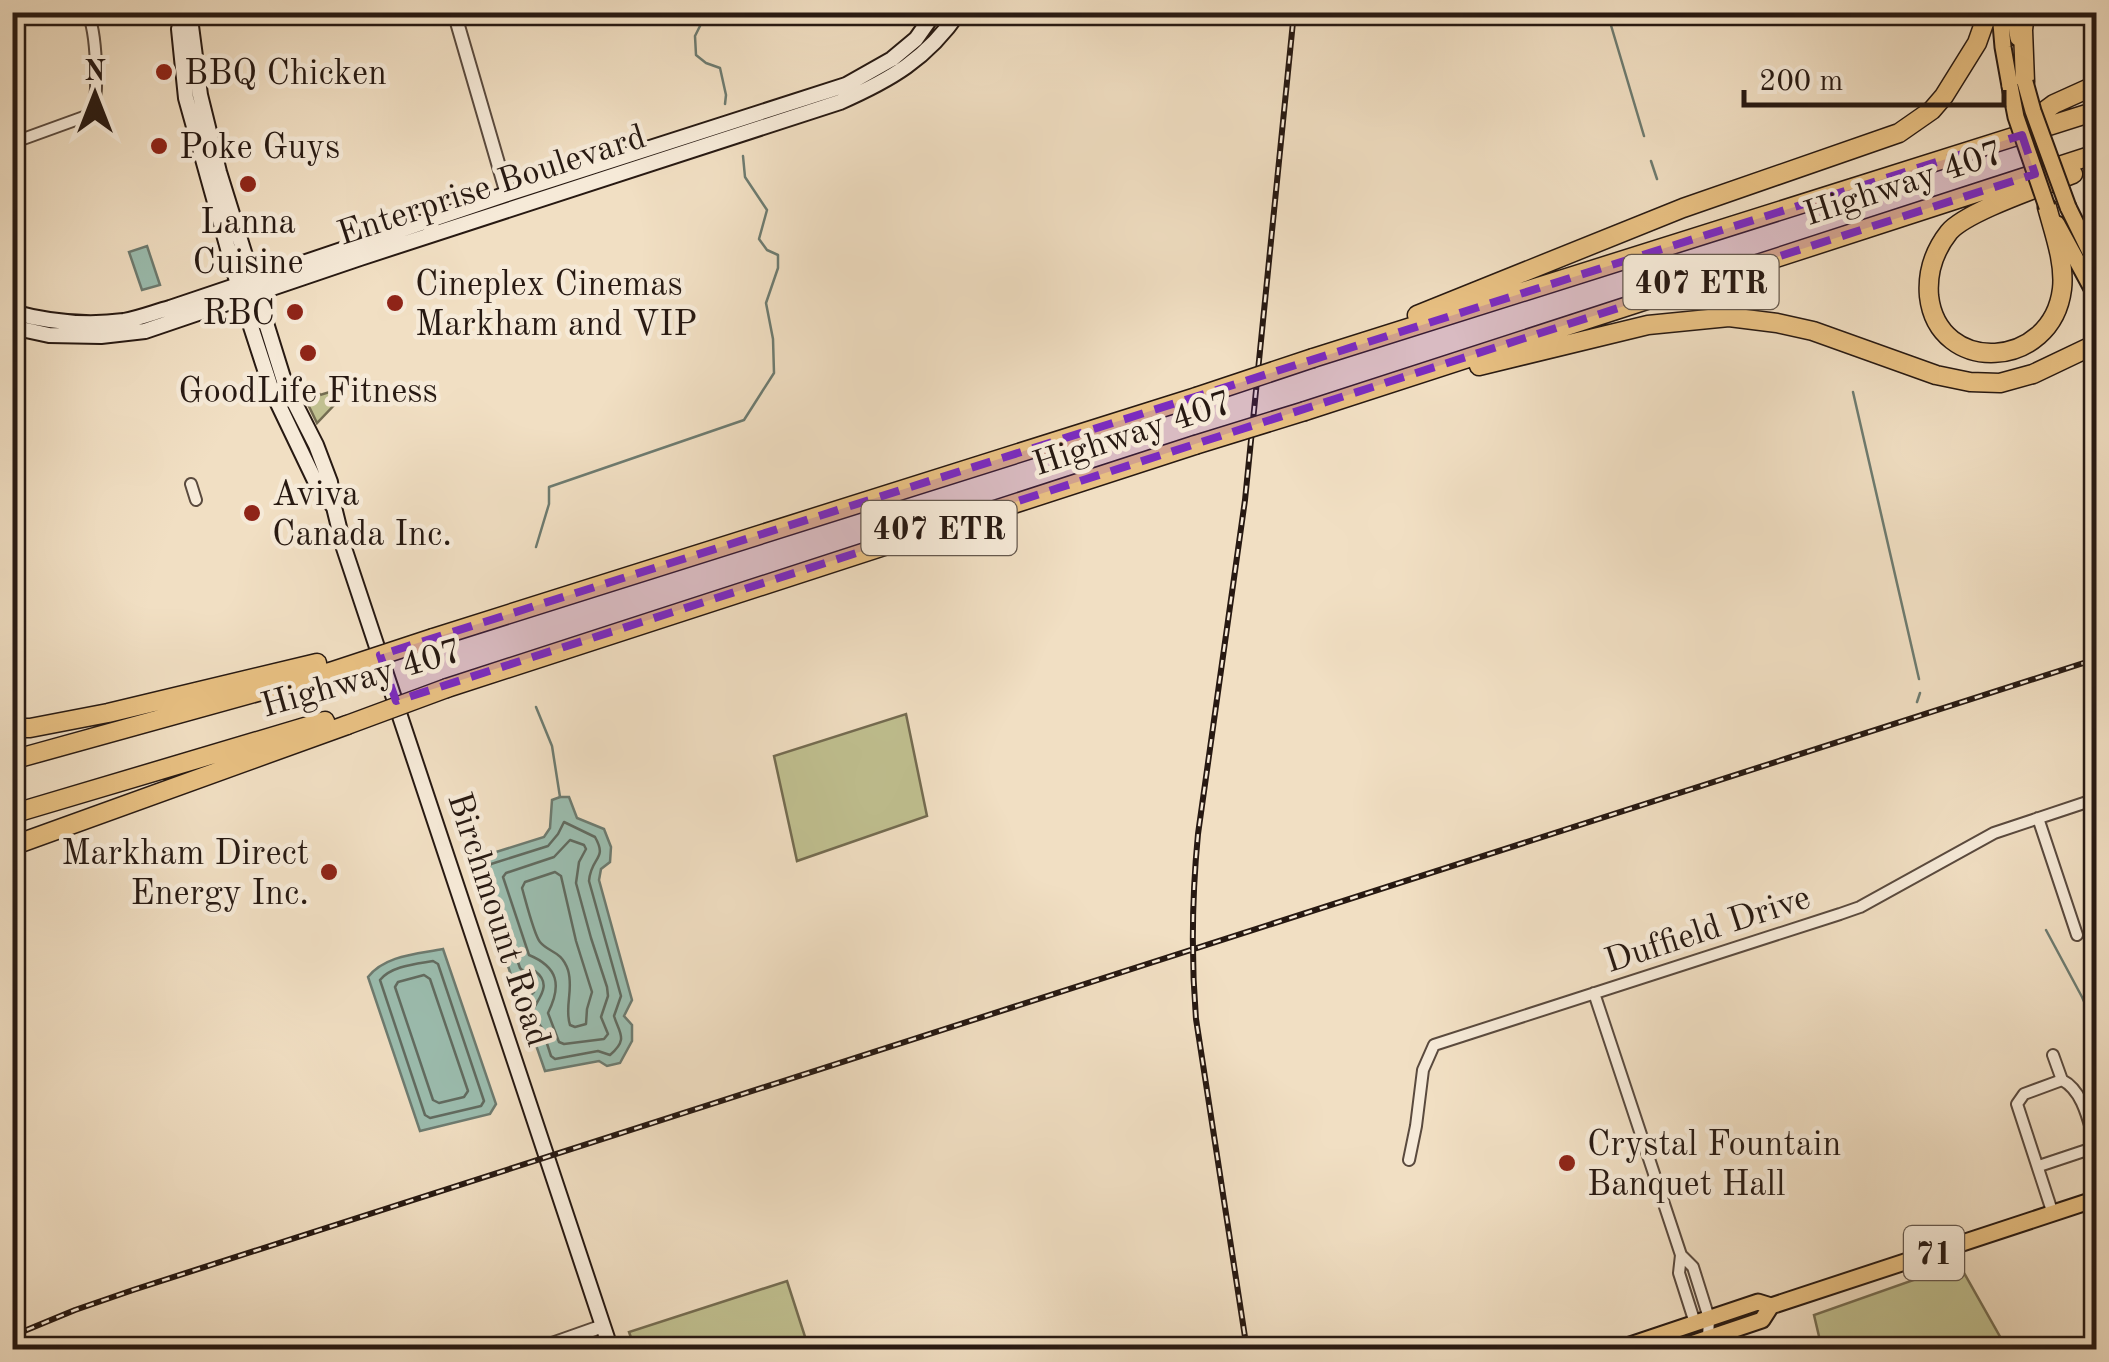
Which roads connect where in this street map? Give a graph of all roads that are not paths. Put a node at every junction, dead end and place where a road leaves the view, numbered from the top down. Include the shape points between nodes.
1 (87, 12) edge
2 (454, 12) edge
3 (936, 12) edge
4 (959, 12) edge
5 (1988, 12) edge
6 (2000, 12) edge
7 (2014, 12) edge
8 (2025, 12) edge
9 (184, 13) edge
10 (2017, 84) junction
11 (2096, 85) edge
12 (2096, 111) edge
13 (12, 115) edge
14 (2004, 140) junction
15 (14, 142) edge
16 (2096, 154) edge
17 (2096, 162) edge
18 (510, 201) junction
19 (2048, 207) junction
20 (2096, 264) edge
21 (248, 290) junction
22 (2096, 296) edge
23 (12, 312) edge
24 (12, 327) edge
25 (2096, 344) edge
26 (1313, 358) junction
27 (1304, 411) junction
28 (190, 484) dead end
29 (196, 500) dead end
30 (329, 666) junction
31 (345, 720) junction
32 (12, 728) edge
33 (12, 760) edge
34 (2096, 800) edge
35 (12, 814) edge
36 (2038, 818) junction
37 (12, 846) edge
38 (2076, 935) dead end
39 (1594, 993) junction
40 (2053, 1054) dead end
41 (2062, 1080) junction
42 (2096, 1147) edge
43 (1409, 1160) dead end
44 (2039, 1166) junction
45 (2096, 1200) edge
46 (2053, 1214) junction
47 (1772, 1306) junction
48 (1702, 1320) junction
49 (604, 1326) junction
50 (1708, 1338) junction
51 (535, 1350) edge
52 (611, 1350) edge
53 (1615, 1350) edge
54 (1673, 1350) edge

1 - 15 street via 92,114
2 - 18 street
3 - 18 main road, Enterprise Boulevard via 892,59 846,85
4 - 18 main road, Enterprise Boulevard via 911,65 840,102
5 - 26 highway via 1978,43 1944,96 1899,133 1684,208
6 - 10 main road via 2002,47
7 - 10 main road
8 - 10 highway
9 - 21 main road, Birchmount Road via 179,28 186,98 213,202
10 - 19 main road, bridge via 2016,117
10 - 20 main road, bridge
11 - 14 highway via 2054,104
12 - 14 highway, Highway 407 / 407 ETR
13 - 15 street
14 - 26 highway, Highway 407 / 407 ETR
16 - 27 highway, Highway 407 / 407 ETR
17 - 19 highway via 1951,230 1927,278 1930,308 1953,341 1993,354 2016,350 2050,323 2063,272
18 - 21 main road, Enterprise Boulevard
19 - 22 main road
21 - 23 main road, Enterprise Boulevard via 126,320 69,323
21 - 24 main road, Enterprise Boulevard via 146,331 49,336
21 - 49 main road, Birchmount Road via 272,391 334,507
25 - 27 highway via 2033,374 1970,382 1777,323 1689,320
26 - 30 highway, Highway 407 / 407 ETR, bridge
27 - 31 highway, Highway 407 / 407 ETR, bridge
28 - 29 street
30 - 32 highway
30 - 33 highway, Highway 407 / 407 ETR
31 - 35 highway, Highway 407 / 407 ETR
31 - 37 highway
34 - 36 street, Duffield Drive
36 - 38 street
36 - 39 street, Duffield Drive via 1973,843 1860,907
39 - 43 street, Duffield Drive via 1434,1045 1422,1070
39 - 48 street via 1681,1255 1679,1273
40 - 41 street
41 - 42 street via 2082,1103
41 - 44 street via 2024,1094 2017,1104
42 - 44 street
44 - 46 street
45 - 46 main road, 71
46 - 47 main road, 71
47 - 48 main road, 71 via 1758,1302
47 - 50 main road, 71 via 1762,1320
48 - 50 street
48 - 53 main road, 71
49 - 51 street
49 - 52 main road, Birchmount Road
50 - 54 main road, 71

